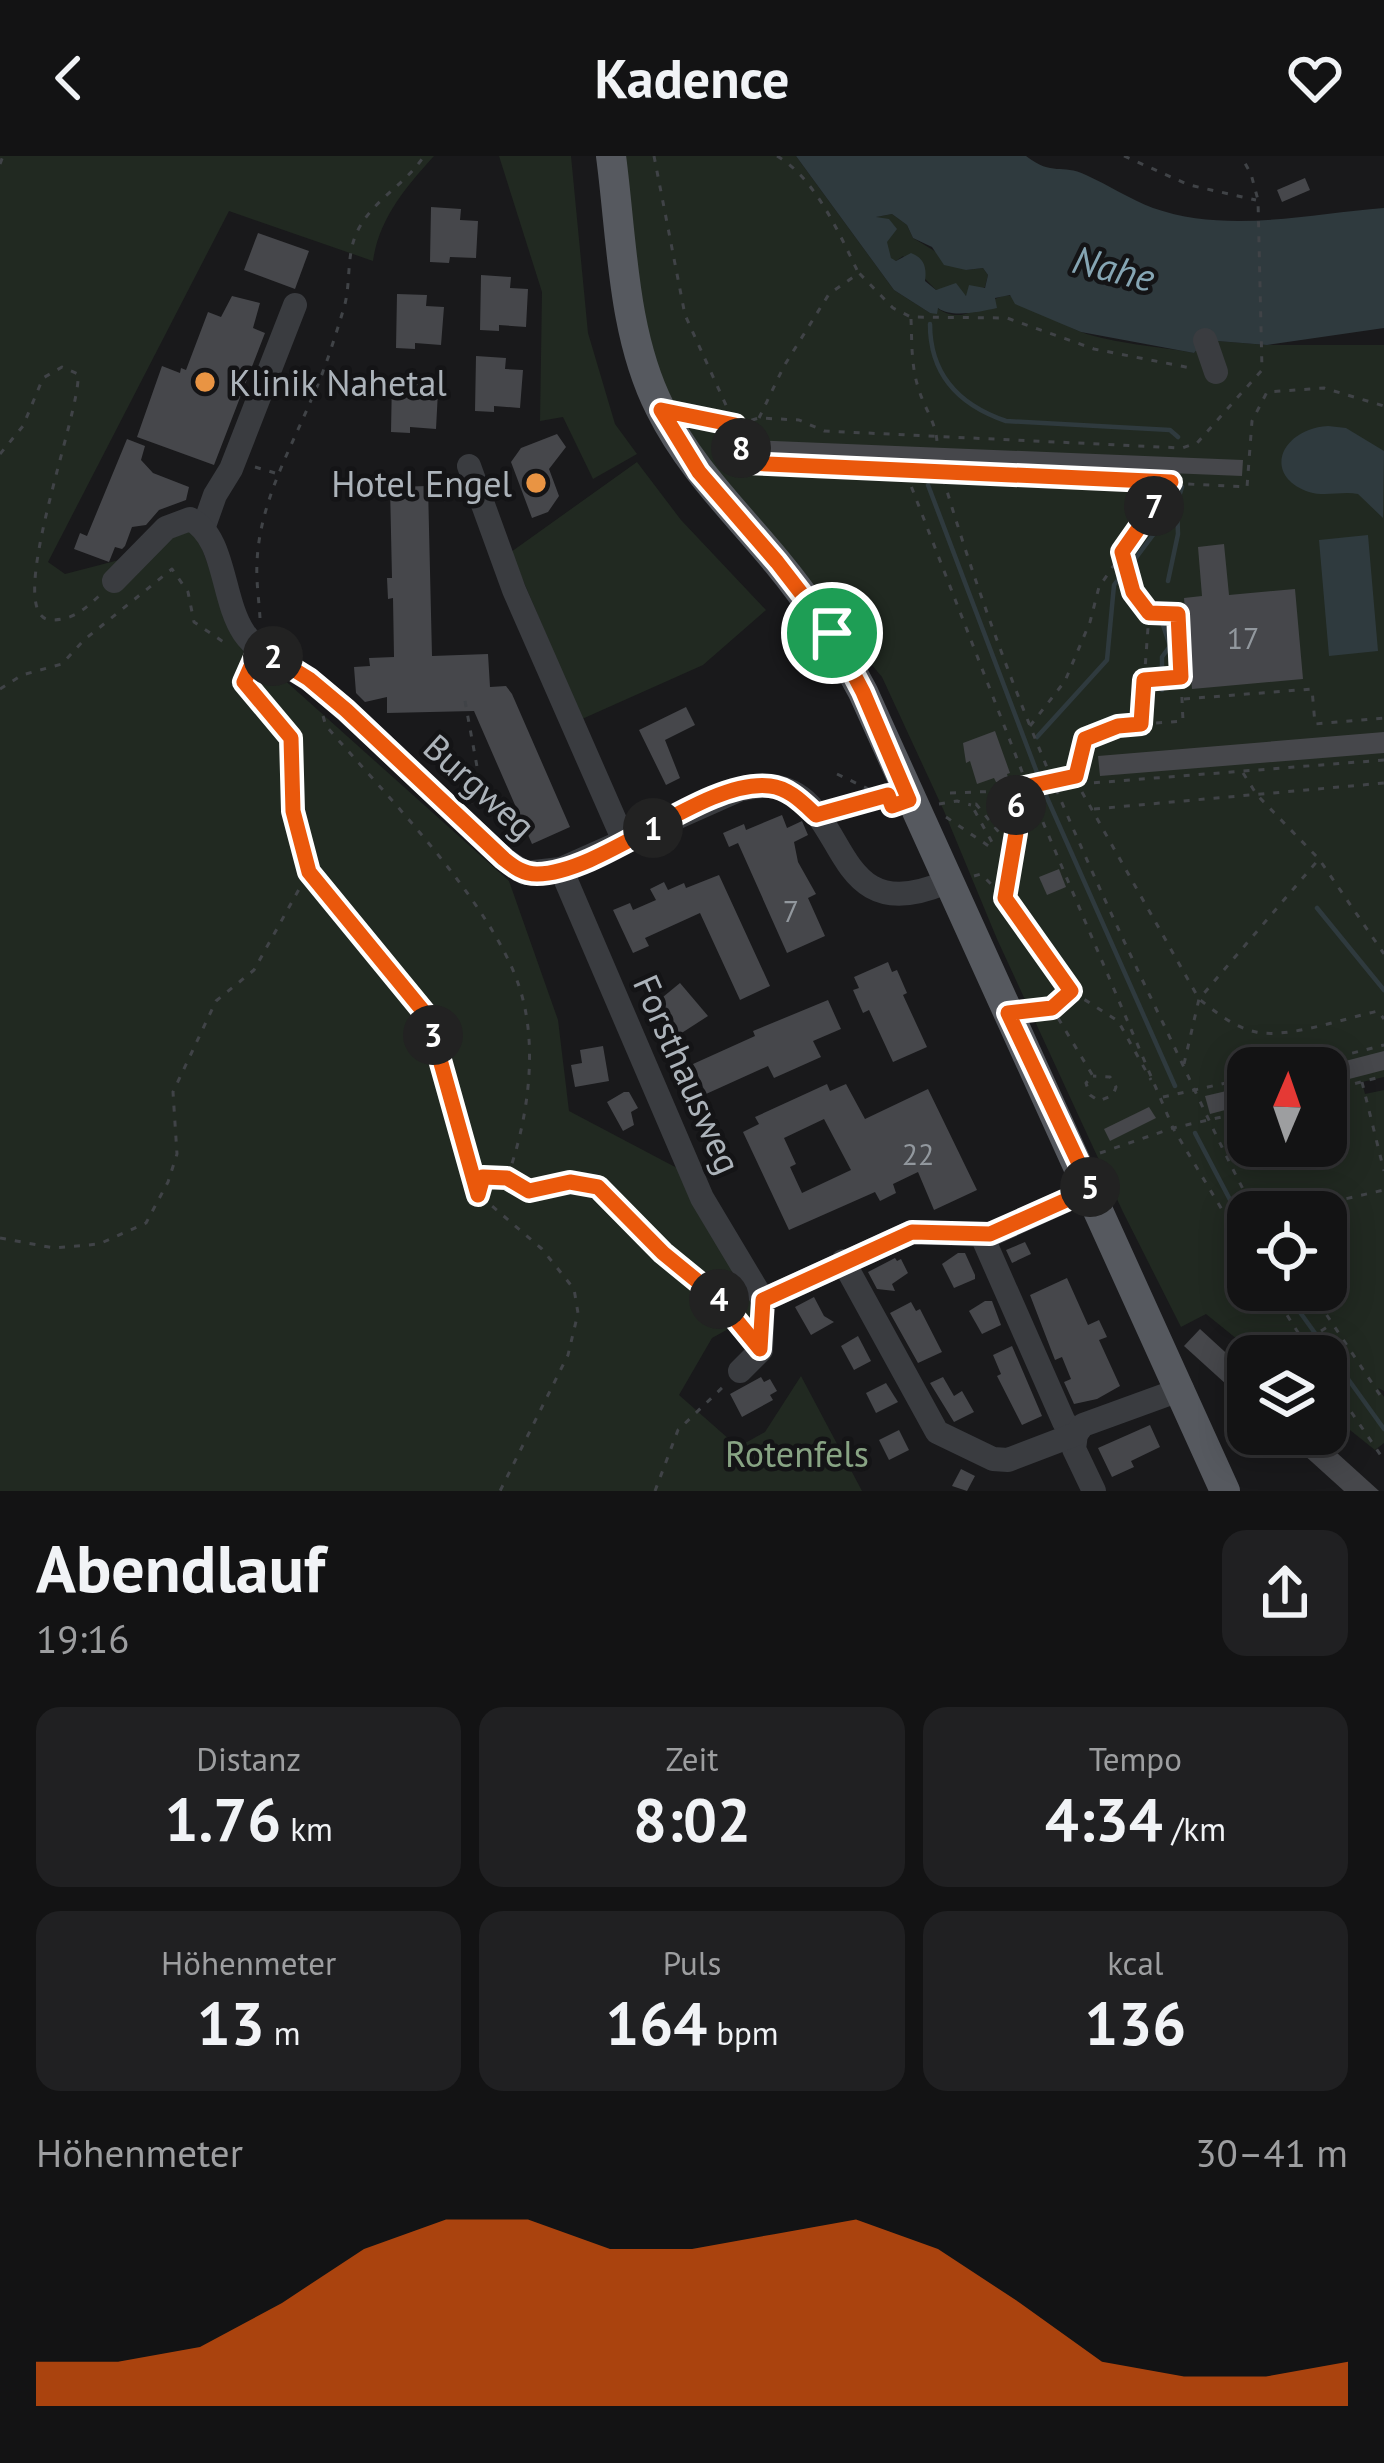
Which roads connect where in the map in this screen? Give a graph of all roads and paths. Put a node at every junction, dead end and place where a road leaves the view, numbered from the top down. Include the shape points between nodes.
1 (3, 156) edge
2 (424, 156) edge
3 (610, 156) edge
4 (654, 156) edge
5 (777, 156) edge
6 (1124, 156) edge
7 (1241, 156) edge
8 (0, 164) edge
9 (1258, 200) junction
10 (859, 273) junction
11 (295, 305) dead end
12 (911, 317) junction
13 (1205, 340) dead end
14 (1216, 372) joint
15 (1384, 406) edge
16 (661, 410) junction
17 (759, 418) junction
18 (735, 425) junction
19 (60, 428) dead end
20 (938, 435) junction
21 (938, 448) dead end
22 (1182, 448) junction
23 (0, 454) edge
24 (1178, 457) dead end
25 (234, 460) junction
26 (939, 464) dead end
27 (469, 466) dead end
28 (905, 471) junction
29 (942, 472) junction
30 (277, 473) junction
31 (1173, 473) dead end
32 (1171, 482) junction
33 (204, 526) junction
34 (1122, 552) junction
35 (114, 581) joint
36 (1149, 613) junction
37 (28, 615) dead end
38 (226, 644) dead end
39 (249, 657) junction
40 (1190, 676) dead end
41 (1181, 677) junction
42 (309, 679) junction
43 (1144, 680) junction
44 (0, 689) edge
45 (1182, 700) junction
46 (465, 701) dead end
47 (1384, 718) edge
48 (1141, 724) junction
49 (1028, 728) junction
50 (1384, 760) edge
51 (1242, 771) junction
52 (837, 774) dead end
53 (1076, 776) junction
54 (1047, 782) junction
55 (1384, 783) edge
56 (1078, 784) junction
57 (1028, 787) junction
58 (1016, 789) junction
59 (1003, 791) junction
60 (950, 793) dead end
61 (1257, 794) junction
62 (894, 798) junction
63 (972, 806) junction
64 (1092, 809) junction
65 (816, 815) junction
66 (460, 819) junction
67 (624, 841) junction
68 (1319, 859) junction
69 (560, 869) junction
70 (309, 872) junction
71 (946, 882) junction
72 (1005, 898) junction
73 (1384, 954) edge
74 (1071, 991) junction
75 (1198, 999) junction
76 (1052, 1008) junction
77 (1008, 1013) junction
78 (1384, 1019) edge
79 (1384, 1045) edge
80 (1347, 1054) edge
81 (1184, 1066) junction
82 (1093, 1076) junction
83 (1384, 1076) edge
84 (1362, 1082) junction
85 (1227, 1083) edge
86 (1347, 1086) edge
87 (1194, 1090) junction
88 (1161, 1097) junction
89 (1227, 1116) edge
90 (1207, 1121) junction
91 (1173, 1128) junction
92 (1104, 1152) dead end
93 (1384, 1171) edge
94 (507, 1178) junction
95 (1091, 1189) junction
96 (1384, 1190) edge
97 (1244, 1191) edge
98 (478, 1195) junction
99 (1347, 1198) edge
100 (1227, 1218) edge
101 (982, 1236) junction
102 (0, 1238) edge
103 (843, 1261) junction
104 (763, 1300) junction
105 (1325, 1311) edge
106 (1333, 1323) junction
107 (1321, 1331) dead end
108 (760, 1349) junction
109 (740, 1371) joint
110 (1182, 1389) junction
111 (1384, 1401) edge
112 (1347, 1406) edge
113 (1076, 1434) junction
114 (1384, 1460) edge
115 (500, 1491) edge
116 (655, 1491) edge
117 (1094, 1491) edge
118 (1225, 1491) edge

1 - 8 path
2 - 30 path via 357,231 330,353
3 - 16 main road via 634,328
4 - 18 path via 685,315
5 - 10 path via 794,166
6 - 9 path via 1189,185
7 - 9 path
9 - 22 path via 1262,370 1197,443
10 - 12 path
10 - 17 path via 829,294
11 - 25 street
12 - 14 path via 1007,318 1094,350
12 - 20 path via 919,392
13 - 14 street
15 - 32 path via 1324,388 1268,392 1252,421 1247,487
16 - 18 path
16 - 62 main road via 699,472 832,633 863,692
17 - 18 path
17 - 20 path via 824,431
18 - 28 path via 745,463
19 - 23 path via 80,385 78,374 62,367 43,378
20 - 21 path
20 - 22 path
22 - 24 path
25 - 30 path
25 - 33 street
26 - 29 path
27 - 67 street
28 - 29 path
28 - 57 path
29 - 32 path
29 - 49 path
30 - 39 path via 257,560
31 - 32 path
32 - 34 path
33 - 35 street via 190,519 166,528
33 - 39 street, Burgweg
34 - 36 path via 1133,592
34 - 49 path via 1099,587 1066,681
35 - 37 path via 81,613 62,620
36 - 41 path via 1178,614
36 - 43 path
38 - 44 path via 194,622 172,569 62,664
39 - 42 street, Burgweg
39 - 70 path via 244,682 291,738 293,811
40 - 41 path
41 - 43 path
41 - 45 path
42 - 66 street, Burgweg
42 - 94 path via 326,726 488,922 519,985 530,1030
43 - 48 path
45 - 47 path via 1312,689 1315,724
45 - 48 path via 1183,721
46 - 66 path via 480,783
48 - 53 path via 1085,739
49 - 54 path
50 - 51 path
51 - 56 path
51 - 61 path
52 - 62 path
53 - 54 path
53 - 56 path
54 - 57 path
54 - 81 path
55 - 61 path
56 - 64 path
57 - 58 path
57 - 88 path
58 - 59 path
58 - 72 path
59 - 60 path
59 - 63 path via 1006,842
61 - 64 path
61 - 68 path
62 - 65 path
62 - 71 main road
63 - 63 path via 934,805 990,847 993,844
64 - 75 path
65 - 67 street, Burgweg via 772,785 741,788
65 - 71 street, Burgweg via 858,878 884,893 916,895
66 - 69 street, Burgweg via 517,869
67 - 69 street, Burgweg
68 - 73 path
68 - 75 path
69 - 104 street, Forsthausweg via 702,1198
70 - 98 path via 428,1017
70 - 102 path via 254,970 216,1000 173,1092 177,1154 146,1223 100,1244 54,1248
71 - 72 path via 981,874
71 - 77 main road
72 - 74 path
74 - 76 path
74 - 88 path via 1118,1022
75 - 78 path via 1256,1033 1378,1011
75 - 81 path
76 - 77 path
76 - 82 path
77 - 95 main road
79 - 80 path
81 - 87 path
82 - 82 path via 1110,1077 1113,1095 1090,1095
83 - 84 path
84 - 86 path
84 - 93 path
85 - 87 path
87 - 88 path
87 - 90 path
88 - 91 path
89 - 90 path
90 - 91 path
90 - 97 path
91 - 92 path
91 - 100 path
94 - 98 path via 483,1177
94 - 108 path via 529,1191 570,1182 598,1187 718,1298
95 - 101 street
95 - 110 main road
96 - 99 path
98 - 115 path via 542,1249 574,1289 578,1313 552,1392
101 - 103 street via 912,1232
101 - 113 street
103 - 104 street
103 - 113 street via 938,1432 1008,1460
104 - 108 street
105 - 106 path
106 - 107 path
106 - 111 path
108 - 109 street
109 - 116 path via 678,1430
110 - 113 street
110 - 118 main road
112 - 114 path
113 - 117 street via 1074,1449

